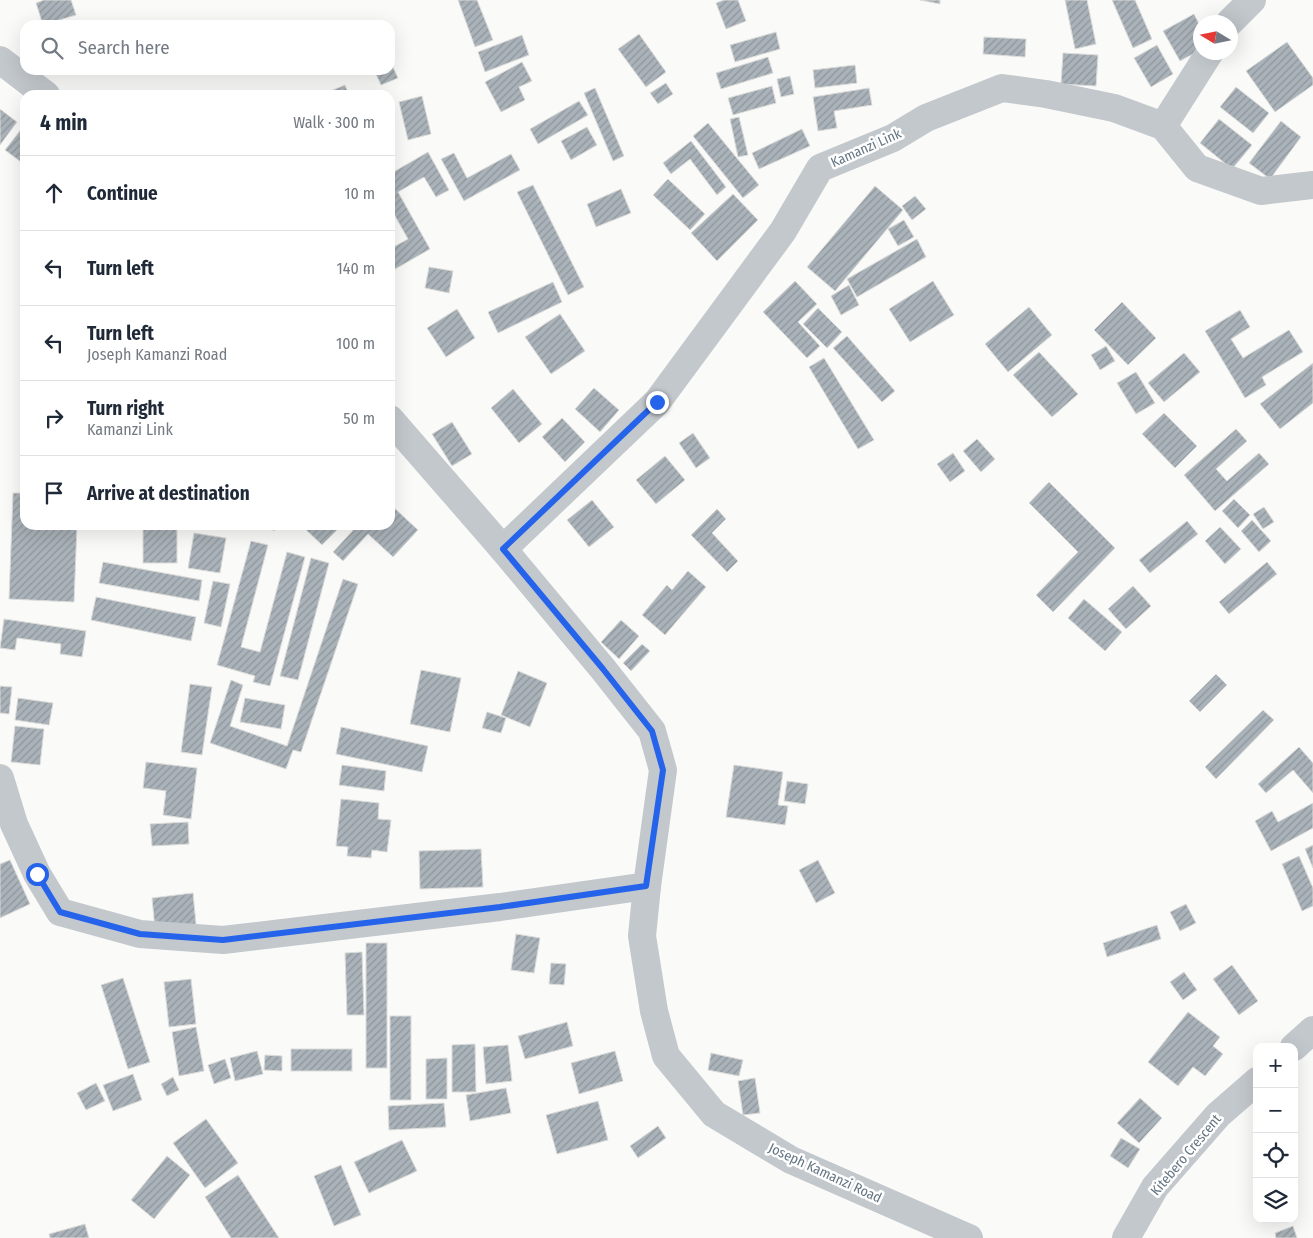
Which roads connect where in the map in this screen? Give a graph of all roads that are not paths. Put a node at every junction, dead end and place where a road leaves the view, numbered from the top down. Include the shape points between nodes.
1 (1252, 0) edge
2 (1237, 15) edge
3 (0, 60) edge
4 (1205, 60) edge
5 (39, 90) edge
6 (1163, 126) junction
7 (1313, 185) edge
8 (395, 425) edge
9 (503, 549) junction
10 (0, 778) edge
11 (646, 886) junction
12 (1313, 1030) edge
13 (1298, 1043) edge
14 (1253, 1084) edge
15 (970, 1238) edge
16 (1126, 1238) edge

1 - 2 street
3 - 5 street
4 - 6 street
6 - 7 street via 1197,168 1261,191
6 - 9 street, Kamanzi Link via 1114,108 1002,88 926,118 893,138 820,168 783,231 657,402
8 - 9 street, Joseph Kamanzi Road
9 - 11 street, Joseph Kamanzi Road via 652,731 663,770
10 - 11 street via 14,824 37,874 60,912 140,934 223,940
11 - 15 street, Joseph Kamanzi Road via 642,936 654,1011 666,1056 714,1114 791,1160
12 - 13 street
14 - 16 street, Kitebero Crescent via 1218,1115 1155,1188

